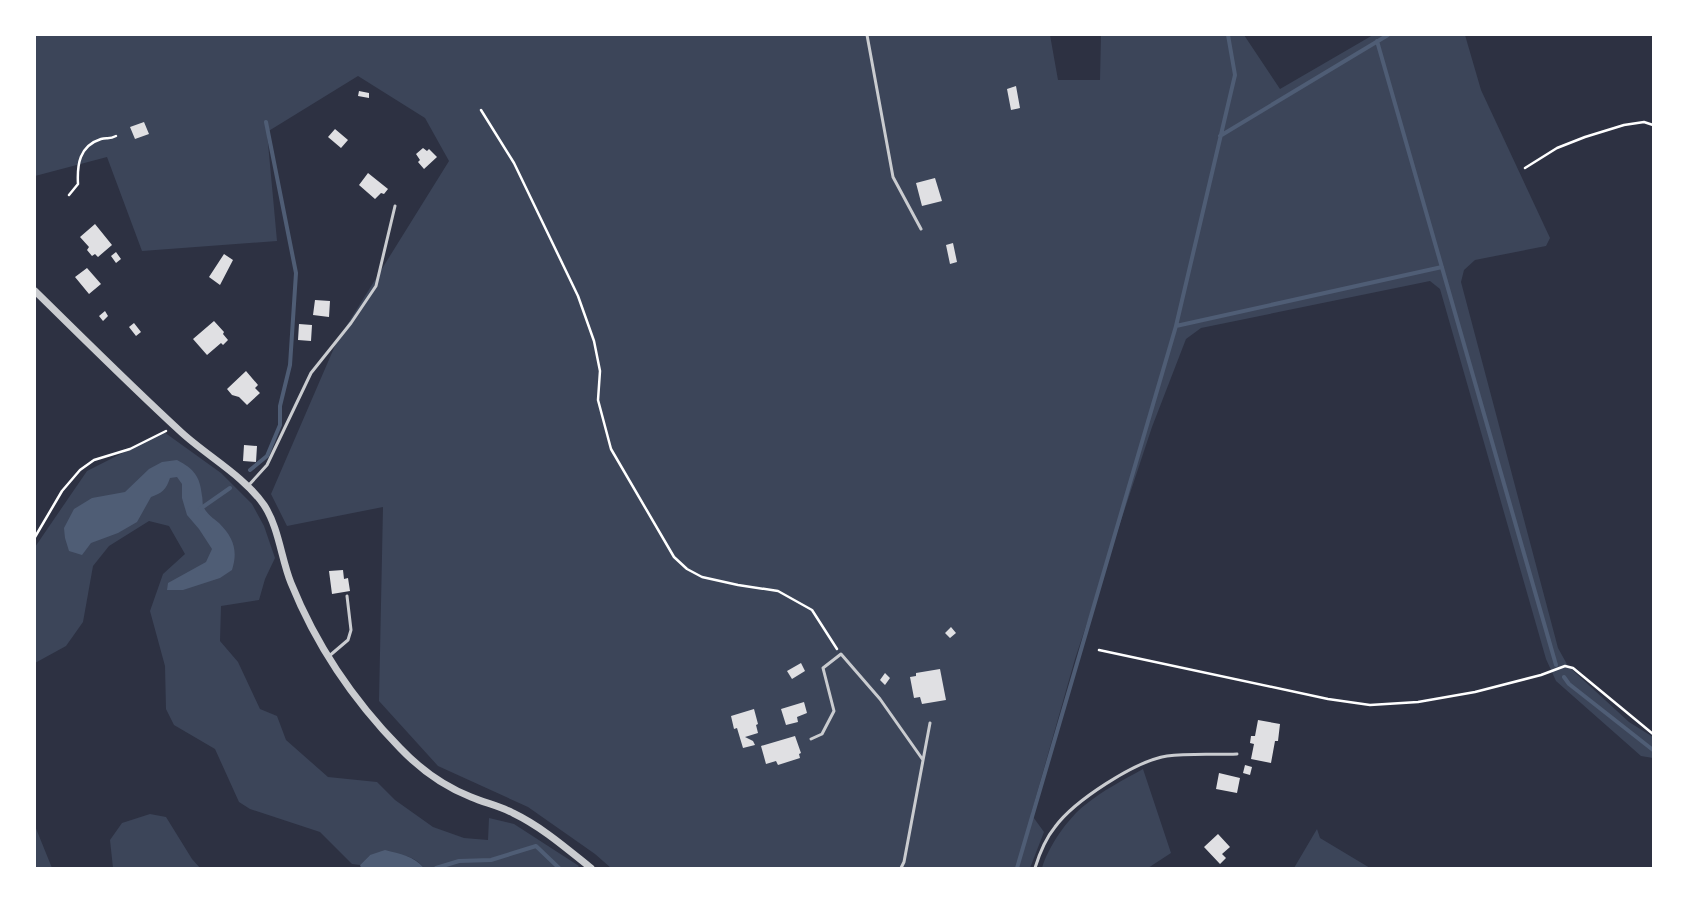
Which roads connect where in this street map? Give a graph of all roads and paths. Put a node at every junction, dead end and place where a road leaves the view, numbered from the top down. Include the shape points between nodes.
1 (867, 35) edge
2 (481, 110) dead end
3 (1653, 125) edge
4 (116, 136) dead end
5 (1525, 168) dead end
6 (69, 195) dead end
7 (395, 206) dead end
8 (921, 229) dead end
9 (35, 291) edge
10 (174, 425) junction
11 (248, 486) junction
12 (35, 537) edge
13 (347, 596) dead end
14 (1099, 650) dead end
15 (841, 654) junction
16 (328, 657) junction
17 (930, 723) dead end
18 (1653, 734) edge
19 (811, 739) dead end
20 (1237, 754) dead end
21 (923, 760) junction
22 (587, 867) edge
23 (901, 868) edge
24 (1035, 868) edge

1 - 8 lane via 893,177
2 - 15 path via 514,163 578,296 594,341 600,371 598,400 611,449 674,556 687,569 702,577 778,591 812,610
3 - 5 path via 1638,123 1585,137 1557,148
4 - 6 path via 92,144 81,154 78,184
7 - 11 lane via 376,286 351,323 311,373 267,465
9 - 10 street
10 - 11 street
10 - 12 path via 130,449 94,460 80,470 62,491
11 - 16 street via 265,506 290,581 308,623
13 - 16 lane via 352,630 348,640
14 - 18 path via 1328,699 1370,705 1418,702 1475,692 1565,666 1573,668
15 - 19 lane via 824,668 834,711 822,734
15 - 21 lane via 880,699
16 - 22 street via 381,728 428,774 468,796 513,813 548,834
17 - 21 lane
20 - 24 lane via 1166,756 1136,767 1078,803 1054,827
21 - 23 lane

